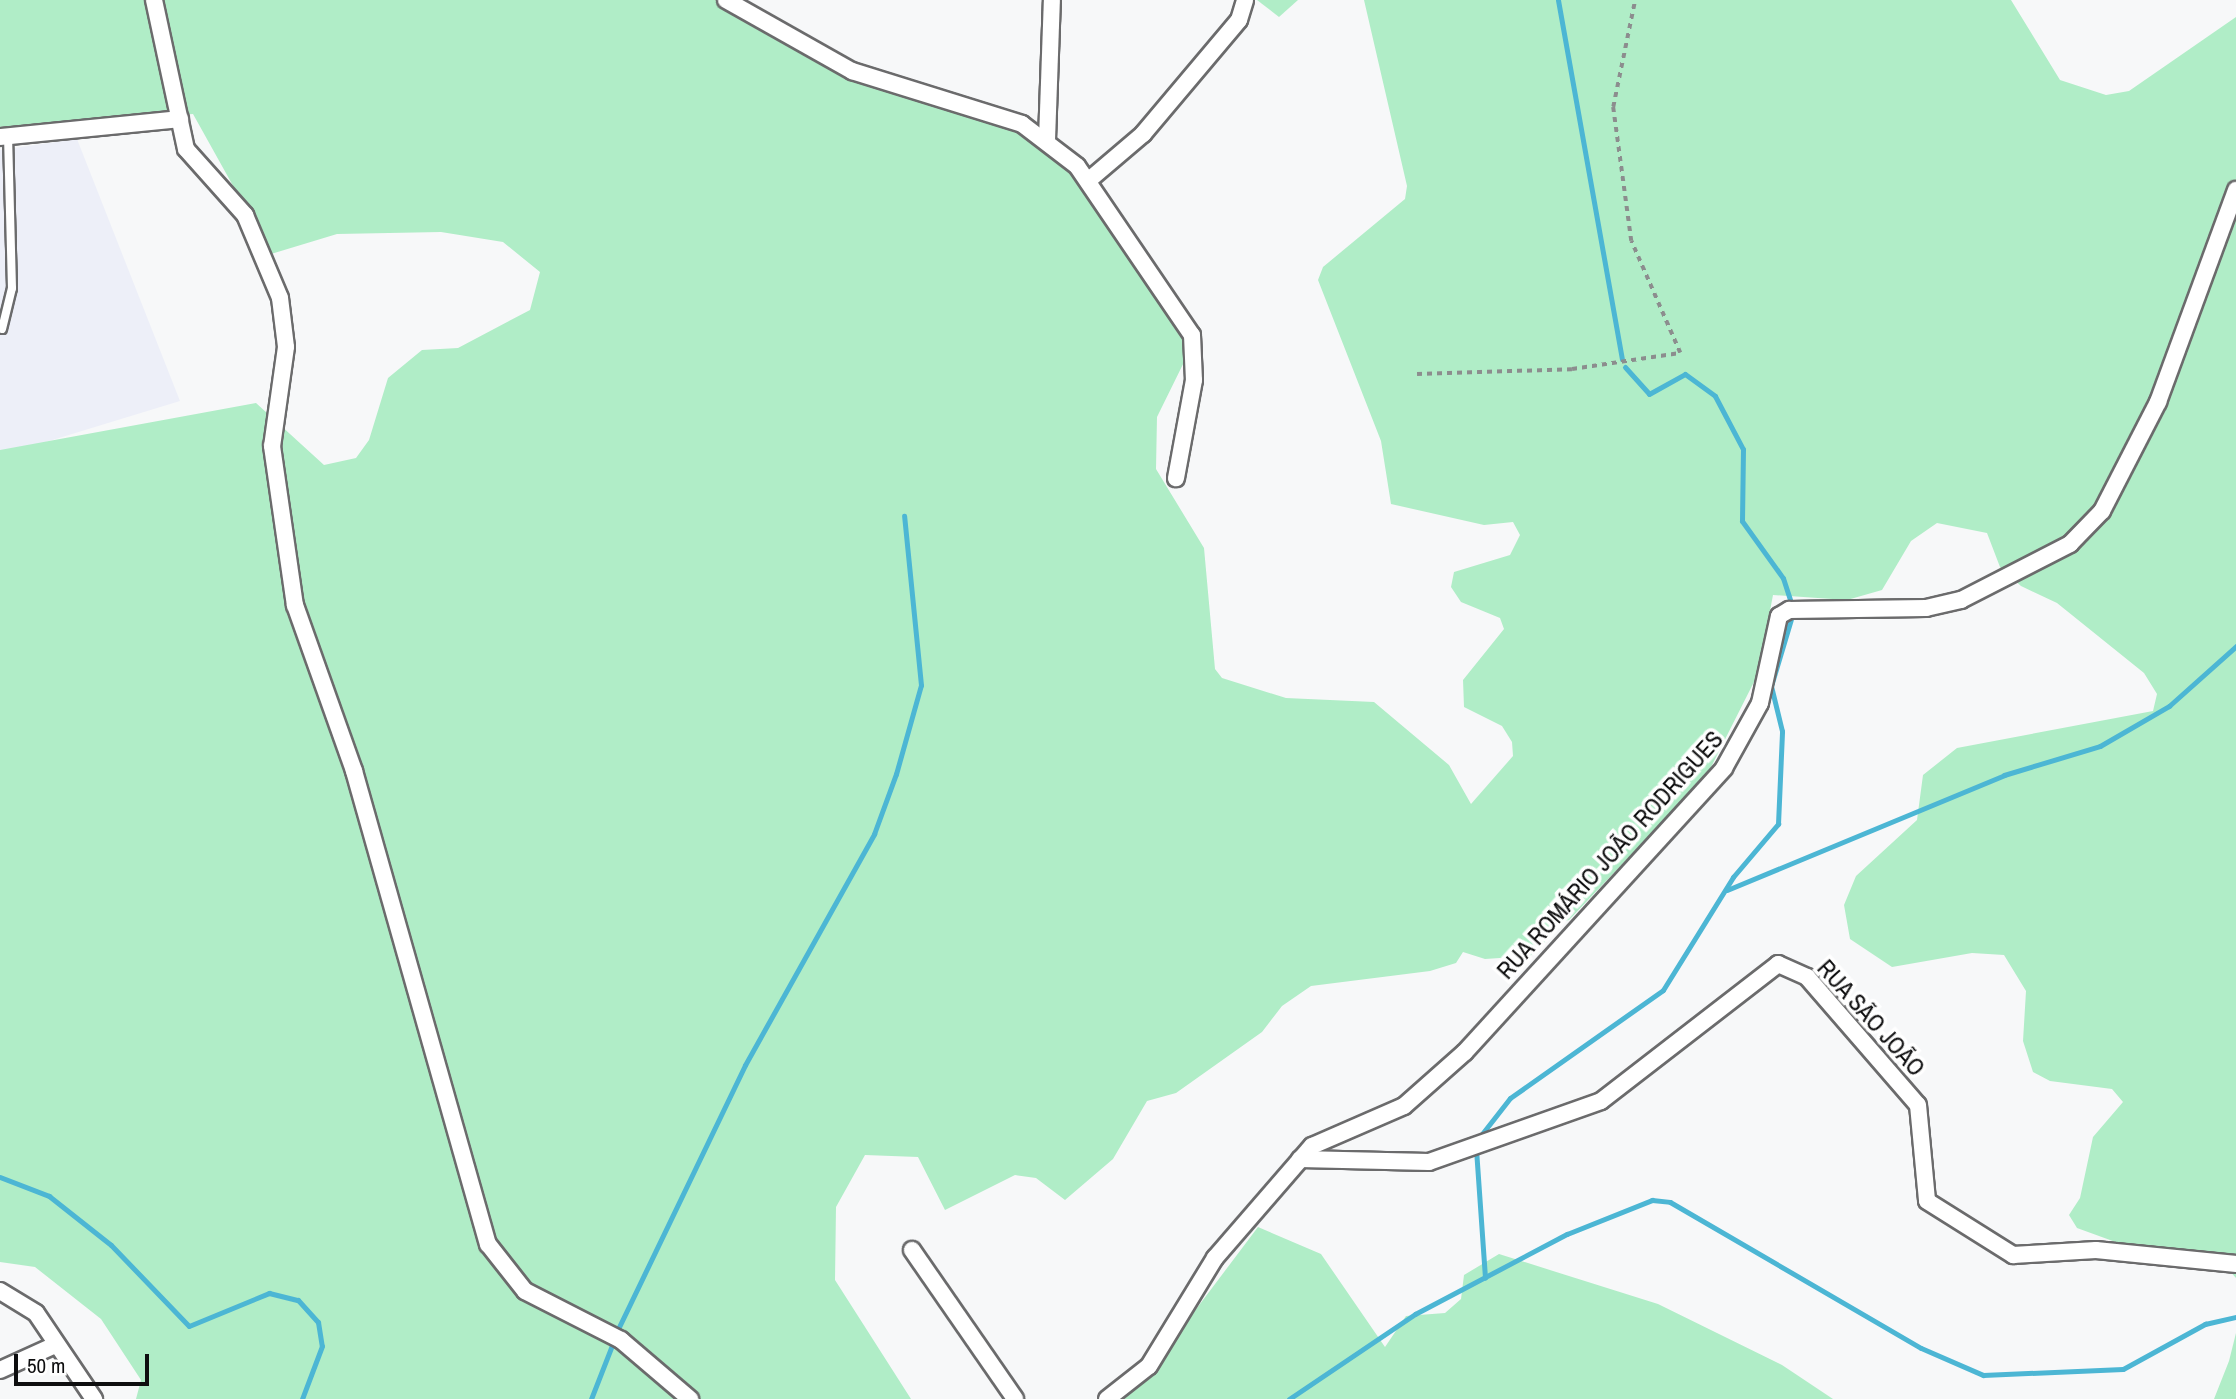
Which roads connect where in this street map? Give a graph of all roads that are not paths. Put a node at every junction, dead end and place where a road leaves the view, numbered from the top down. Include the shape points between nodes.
1 (154, 0) edge
2 (726, 0) edge
3 (1052, 0) edge
4 (1245, 0) edge
5 (180, 118) junction
6 (4, 136) edge
7 (1047, 140) junction
8 (1089, 180) junction
9 (2236, 190) edge
10 (2, 329) dead end
11 (1176, 478) dead end
12 (1300, 1159) junction
13 (912, 1250) dead end
14 (2236, 1264) edge
15 (0, 1291) edge
16 (55, 1345) junction
17 (0, 1370) edge
18 (94, 1399) edge
19 (690, 1399) edge
20 (1015, 1399) edge
21 (1107, 1399) edge

1 - 5 street
2 - 7 street via 852,71 981,106
3 - 7 street
4 - 8 street via 1239,20 1143,134
5 - 6 street
5 - 19 street via 186,149 245,215 280,298 286,347 272,446 295,605 354,771 488,1244 525,1290 621,1340
6 - 10 lane via 12,288
7 - 8 street
8 - 11 street via 1192,335 1194,380
9 - 12 street, RUA ROMÁRIO JOÃO RODRIGUES via 2140,442 2102,511 2078,536 1999,586 1961,600 1926,608 1784,612 1775,622 1760,703 1724,768 1465,1052 1404,1106 1322,1138
12 - 14 street, RUA SÃO JOÃO via 1429,1162 1601,1101 1778,964 1807,976 1918,1105 1927,1201 2013,1255 2096,1250
12 - 21 street, RUA ROMÁRIO JOÃO RODRIGUES via 1214,1258 1149,1366
13 - 20 street
15 - 16 street via 36,1313
16 - 17 street
16 - 18 street

